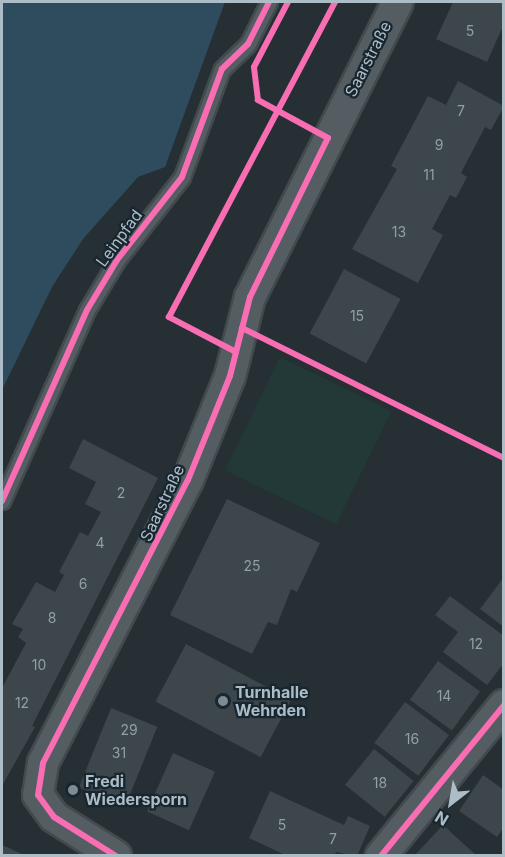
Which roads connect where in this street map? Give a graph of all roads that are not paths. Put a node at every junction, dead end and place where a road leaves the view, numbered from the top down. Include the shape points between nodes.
1 (269, 2) edge
2 (398, 2) edge
3 (2, 501) edge
4 (504, 705) edge
5 (105, 853) edge
6 (381, 855) edge

1 - 3 lane, Leinpfad via 248,44 222,69 182,177 117,260 87,310
2 - 5 street, Saarstraße via 250,297 230,376 188,480 43,763 38,795 54,817
4 - 6 street

